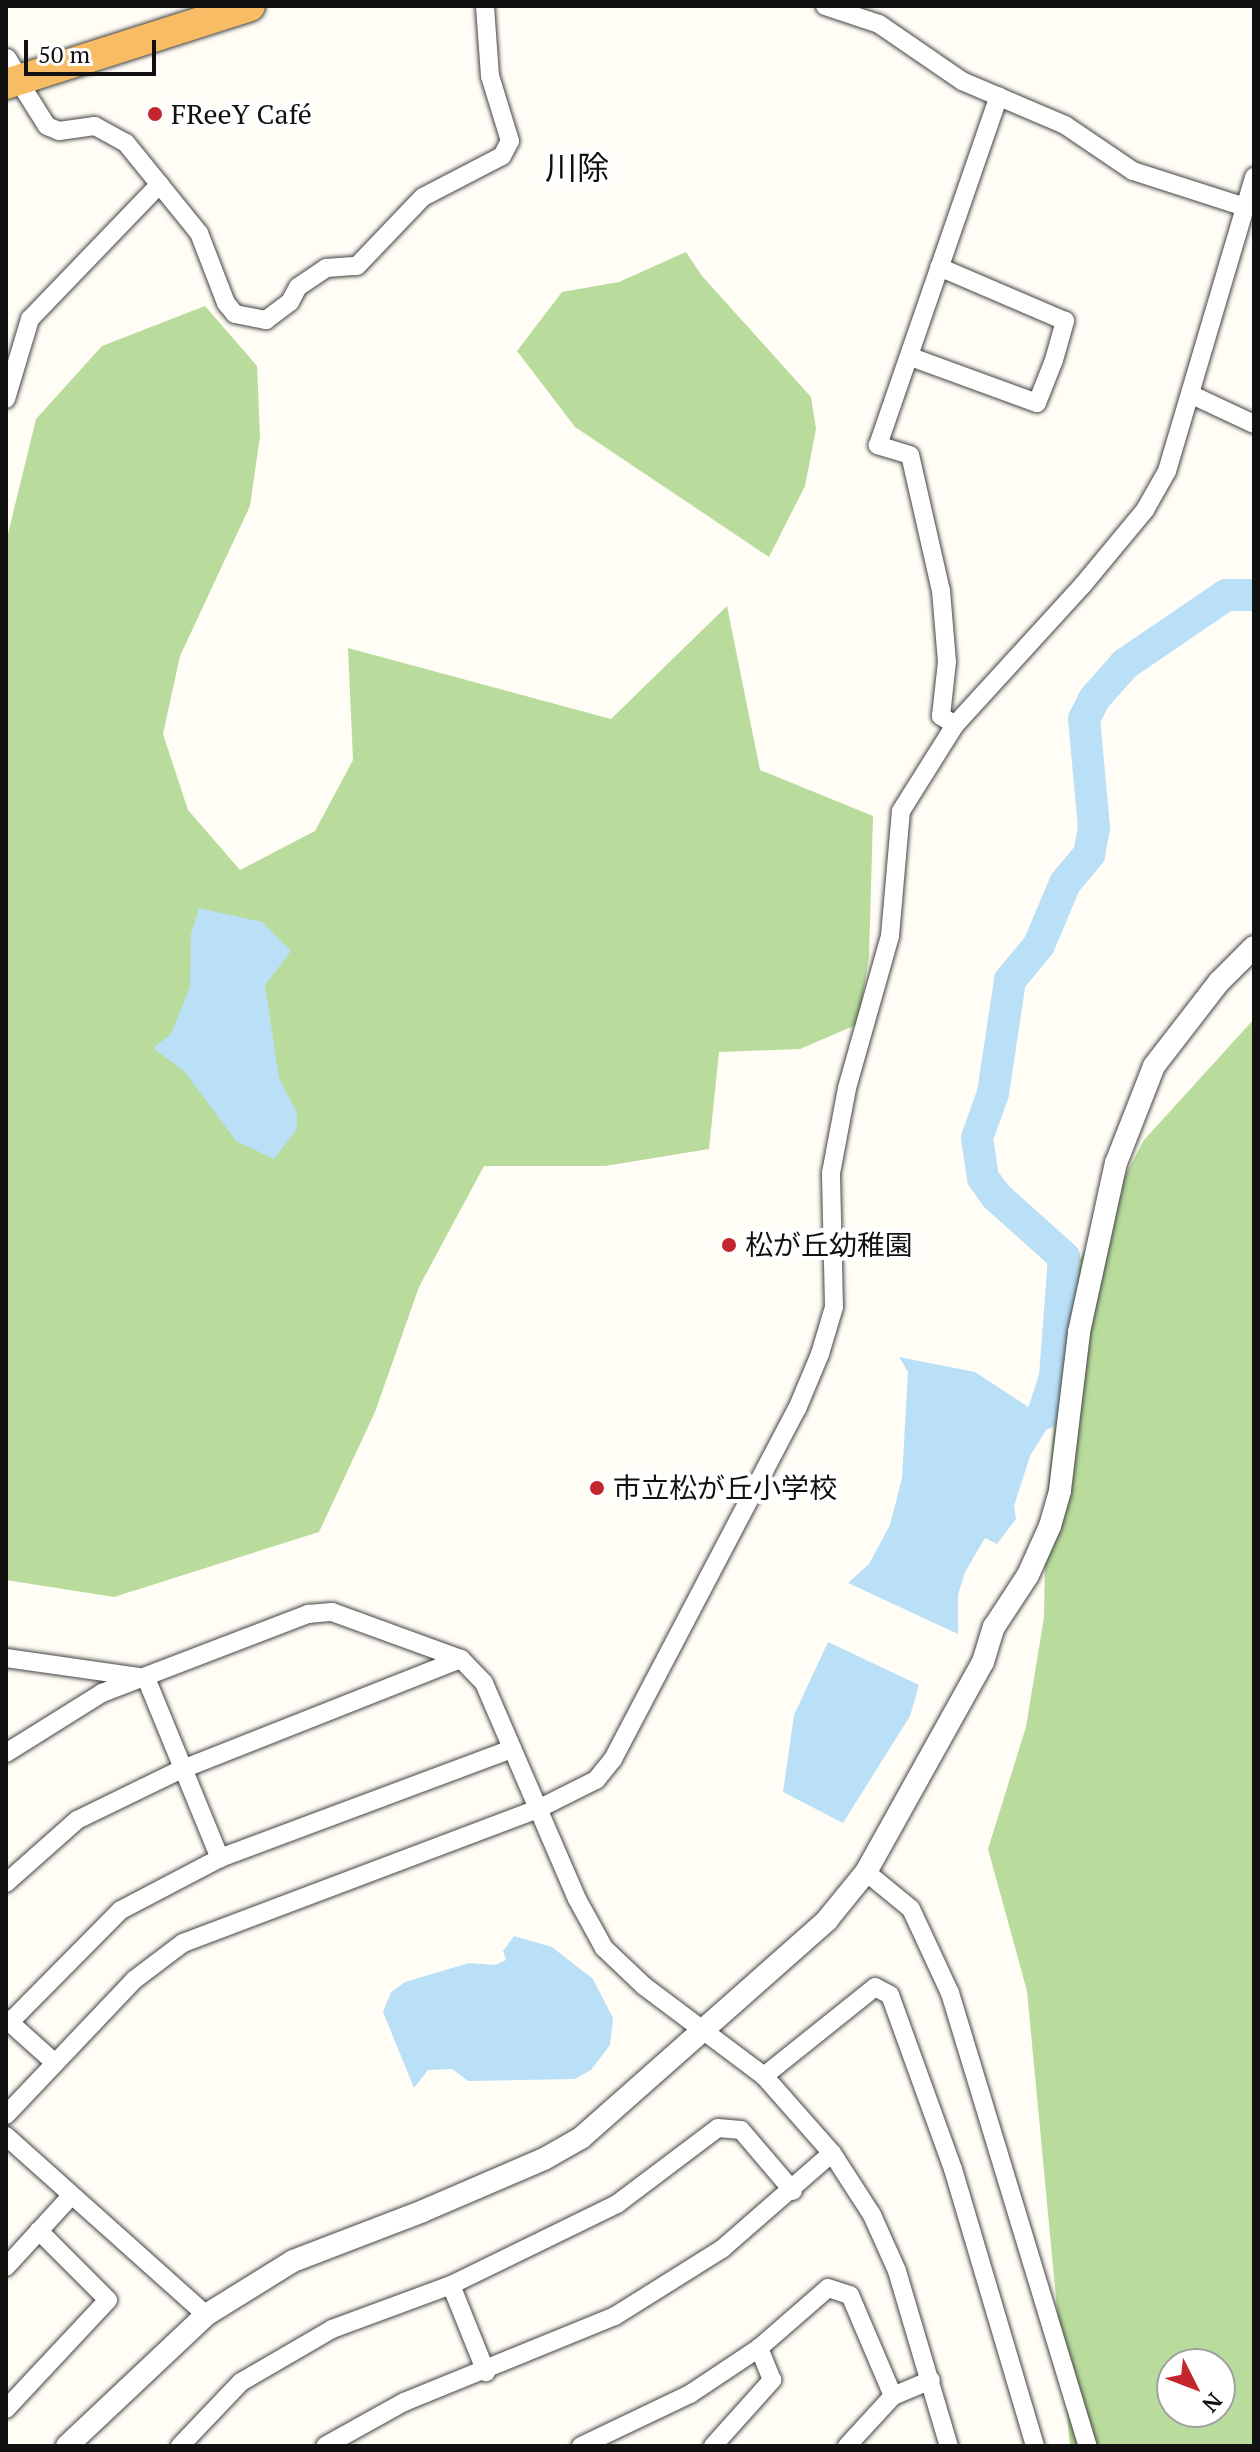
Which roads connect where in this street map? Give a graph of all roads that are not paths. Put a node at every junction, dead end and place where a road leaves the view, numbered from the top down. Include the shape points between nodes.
1 (250, 6) edge
2 (485, 6) edge
3 (825, 6) edge
4 (10, 74) edge
5 (999, 96) junction
6 (1254, 177) edge
7 (160, 184) junction
8 (1245, 207) junction
9 (939, 267) junction
10 (911, 357) junction
11 (1192, 395) junction
12 (6, 399) edge
13 (1254, 424) edge
14 (955, 725) junction
15 (1254, 947) edge
16 (6, 1658) edge
17 (461, 1659) junction
18 (146, 1678) junction
19 (512, 1749) junction
20 (6, 1753) edge
21 (180, 1770) junction
22 (540, 1808) junction
23 (220, 1858) junction
24 (866, 1872) junction
25 (6, 1883) edge
26 (8, 2020) edge
27 (700, 2029) junction
28 (55, 2063) junction
29 (764, 2076) junction
30 (6, 2115) edge
31 (6, 2136) edge
32 (832, 2153) junction
33 (793, 2191) junction
34 (71, 2196) junction
35 (39, 2231) junction
36 (6, 2267) edge
37 (451, 2285) junction
38 (206, 2315) junction
39 (759, 2348) junction
40 (486, 2372) junction
41 (931, 2380) junction
42 (893, 2396) junction
43 (6, 2409) edge
44 (67, 2446) edge
45 (180, 2446) edge
46 (325, 2446) edge
47 (581, 2446) edge
48 (713, 2446) edge
49 (847, 2446) edge
50 (949, 2446) edge
51 (1035, 2446) edge
52 (1088, 2446) edge

1 - 4 highway
2 - 7 street via 490,76 510,141 502,156 423,197 357,266 326,268 266,320 235,314 226,303 199,233
3 - 5 street via 879,24 962,81
4 - 7 street via 47,126 59,131 95,126 113,131
5 - 8 street via 1065,125 1133,171
5 - 9 street
6 - 8 street
7 - 12 street via 30,319
8 - 11 street
9 - 10 street
9 - 10 street via 1065,321 1054,360 1037,403
10 - 14 street via 878,445 910,455 941,591 947,662 941,716
11 - 13 street
11 - 14 street via 1167,471 1145,510
14 - 22 street via 901,811 890,936 847,1088 831,1173 834,1307 820,1354 797,1409 613,1759 596,1780
15 - 24 street via 1219,982 1154,1066 1116,1163 1079,1332 1060,1490 1050,1526 1028,1575 994,1627 983,1662
16 - 18 street
17 - 18 street via 332,1612 308,1614
17 - 19 street via 484,1683
17 - 21 street
18 - 20 street via 102,1693
18 - 21 street
19 - 22 street
19 - 23 street
21 - 23 street
21 - 25 street via 77,1820
22 - 27 street via 604,1948
22 - 28 street via 183,1943 134,1980
23 - 26 street via 121,1910
24 - 27 street via 827,1920
24 - 52 street via 911,1909 950,1993
26 - 28 street
27 - 29 street
27 - 38 street via 610,2115 544,2159 293,2261
28 - 30 street
29 - 32 street
29 - 51 street via 875,1987 890,1995 953,2169
31 - 34 street
32 - 33 street
32 - 41 street via 872,2215 897,2271
33 - 37 street via 741,2130 718,2128 617,2204
33 - 40 street via 722,2249 615,2316
34 - 35 street
34 - 38 street
35 - 36 street
35 - 43 street via 108,2300
37 - 40 street
37 - 45 street via 332,2329 241,2382
38 - 44 street
39 - 42 street via 828,2288 850,2295
39 - 47 street via 690,2394
39 - 48 street via 772,2380
40 - 46 street via 404,2402
41 - 42 street
41 - 50 street
42 - 49 street

